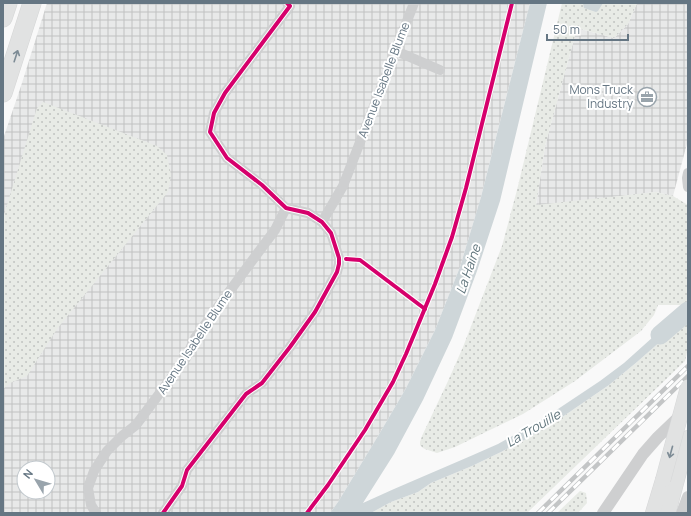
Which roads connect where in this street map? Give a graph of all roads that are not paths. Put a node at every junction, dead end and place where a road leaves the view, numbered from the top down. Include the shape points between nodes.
1 (8, 3) edge
2 (32, 3) edge
3 (414, 3) edge
4 (290, 4) edge
5 (3, 18) edge
6 (396, 51) junction
7 (440, 70) dead end
8 (3, 93) edge
9 (688, 173) edge
10 (688, 187) edge
11 (286, 208) junction
12 (322, 222) junction
13 (688, 387) edge
14 (688, 408) edge
15 (688, 438) edge
16 (670, 480) junction
17 (688, 497) edge
18 (96, 513) edge
19 (163, 513) edge
20 (603, 513) edge
21 (653, 513) edge
22 (668, 513) edge
23 (682, 513) edge

1 - 5 highway
8 -> 2 highway
3 - 6 street, Avenue Isabelle Blume
4 - 11 street via 225,93 214,113 210,132 227,158
6 - 7 street
6 - 12 street, Avenue Isabelle Blume via 343,186
9 - 10 street
11 - 12 street via 308,213
11 - 18 street, Avenue Isabelle Blume via 275,230 195,338 186,358 136,426 107,451 94,471 88,488 91,505
12 - 19 street via 331,233 340,258 337,272 315,312 262,383 246,394 188,470 182,486
13 -> 16 main road, bridge
14 - 20 street via 643,454
15 - 16 main road
16 - 21 main road
16 - 22 main road
17 - 23 street

